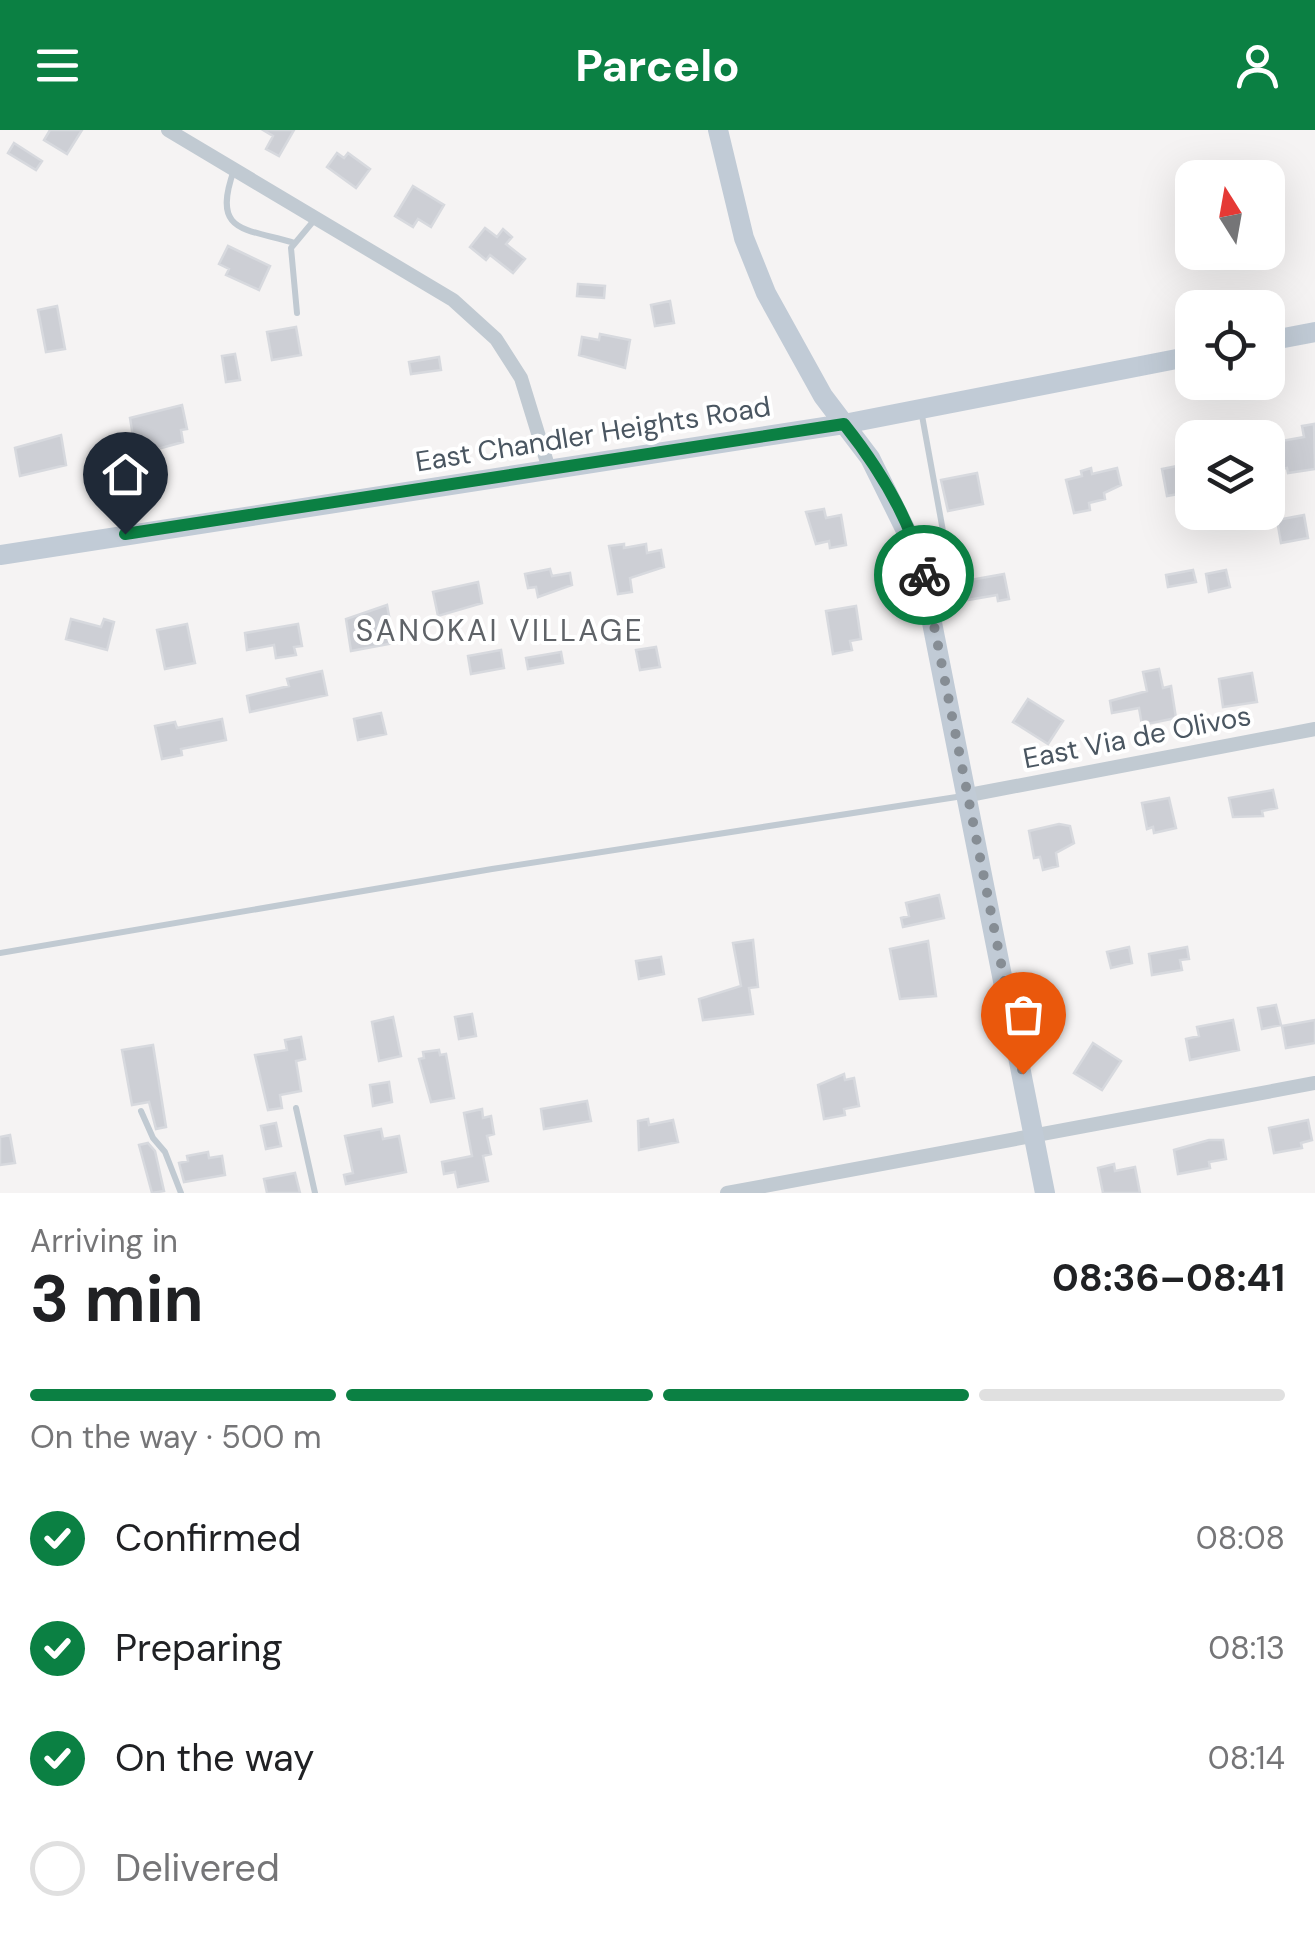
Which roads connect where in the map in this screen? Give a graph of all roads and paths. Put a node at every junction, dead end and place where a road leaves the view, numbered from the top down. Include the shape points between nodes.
1 (168, 130) edge
2 (715, 132) edge
3 (235, 169) junction
4 (316, 217) junction
5 (295, 244) junction
6 (297, 313) dead end
7 (1315, 332) edge
8 (1285, 338) edge
9 (1175, 359) edge
10 (921, 409) junction
11 (844, 424) junction
12 (549, 469) junction
13 (915, 547) junction
14 (0, 555) edge
15 (1315, 729) edge
16 (970, 795) junction
17 (0, 953) edge
18 (1315, 1083) edge
19 (296, 1108) dead end
20 (142, 1111) dead end
21 (1035, 1138) junction
22 (181, 1193) edge
23 (315, 1193) edge
24 (727, 1193) edge
25 (1046, 1193) edge

1 - 3 street
2 - 11 main road via 766,292
3 - 4 street
3 - 5 lane via 224,201 228,216 251,234
4 - 5 lane
4 - 12 street via 453,300 496,339 520,378
5 - 6 lane
7 - 8 main road
9 - 10 main road, East Chandler Heights Road
10 - 11 main road, East Chandler Heights Road
10 - 13 lane via 945,542
11 - 12 main road, East Chandler Heights Road
11 - 13 main road via 870,458
12 - 14 main road, East Chandler Heights Road
13 - 16 main road
15 - 16 street, East Via de Olivos
16 - 17 lane
16 - 21 main road
18 - 21 street
19 - 23 lane
20 - 22 lane
21 - 24 street
21 - 25 main road

